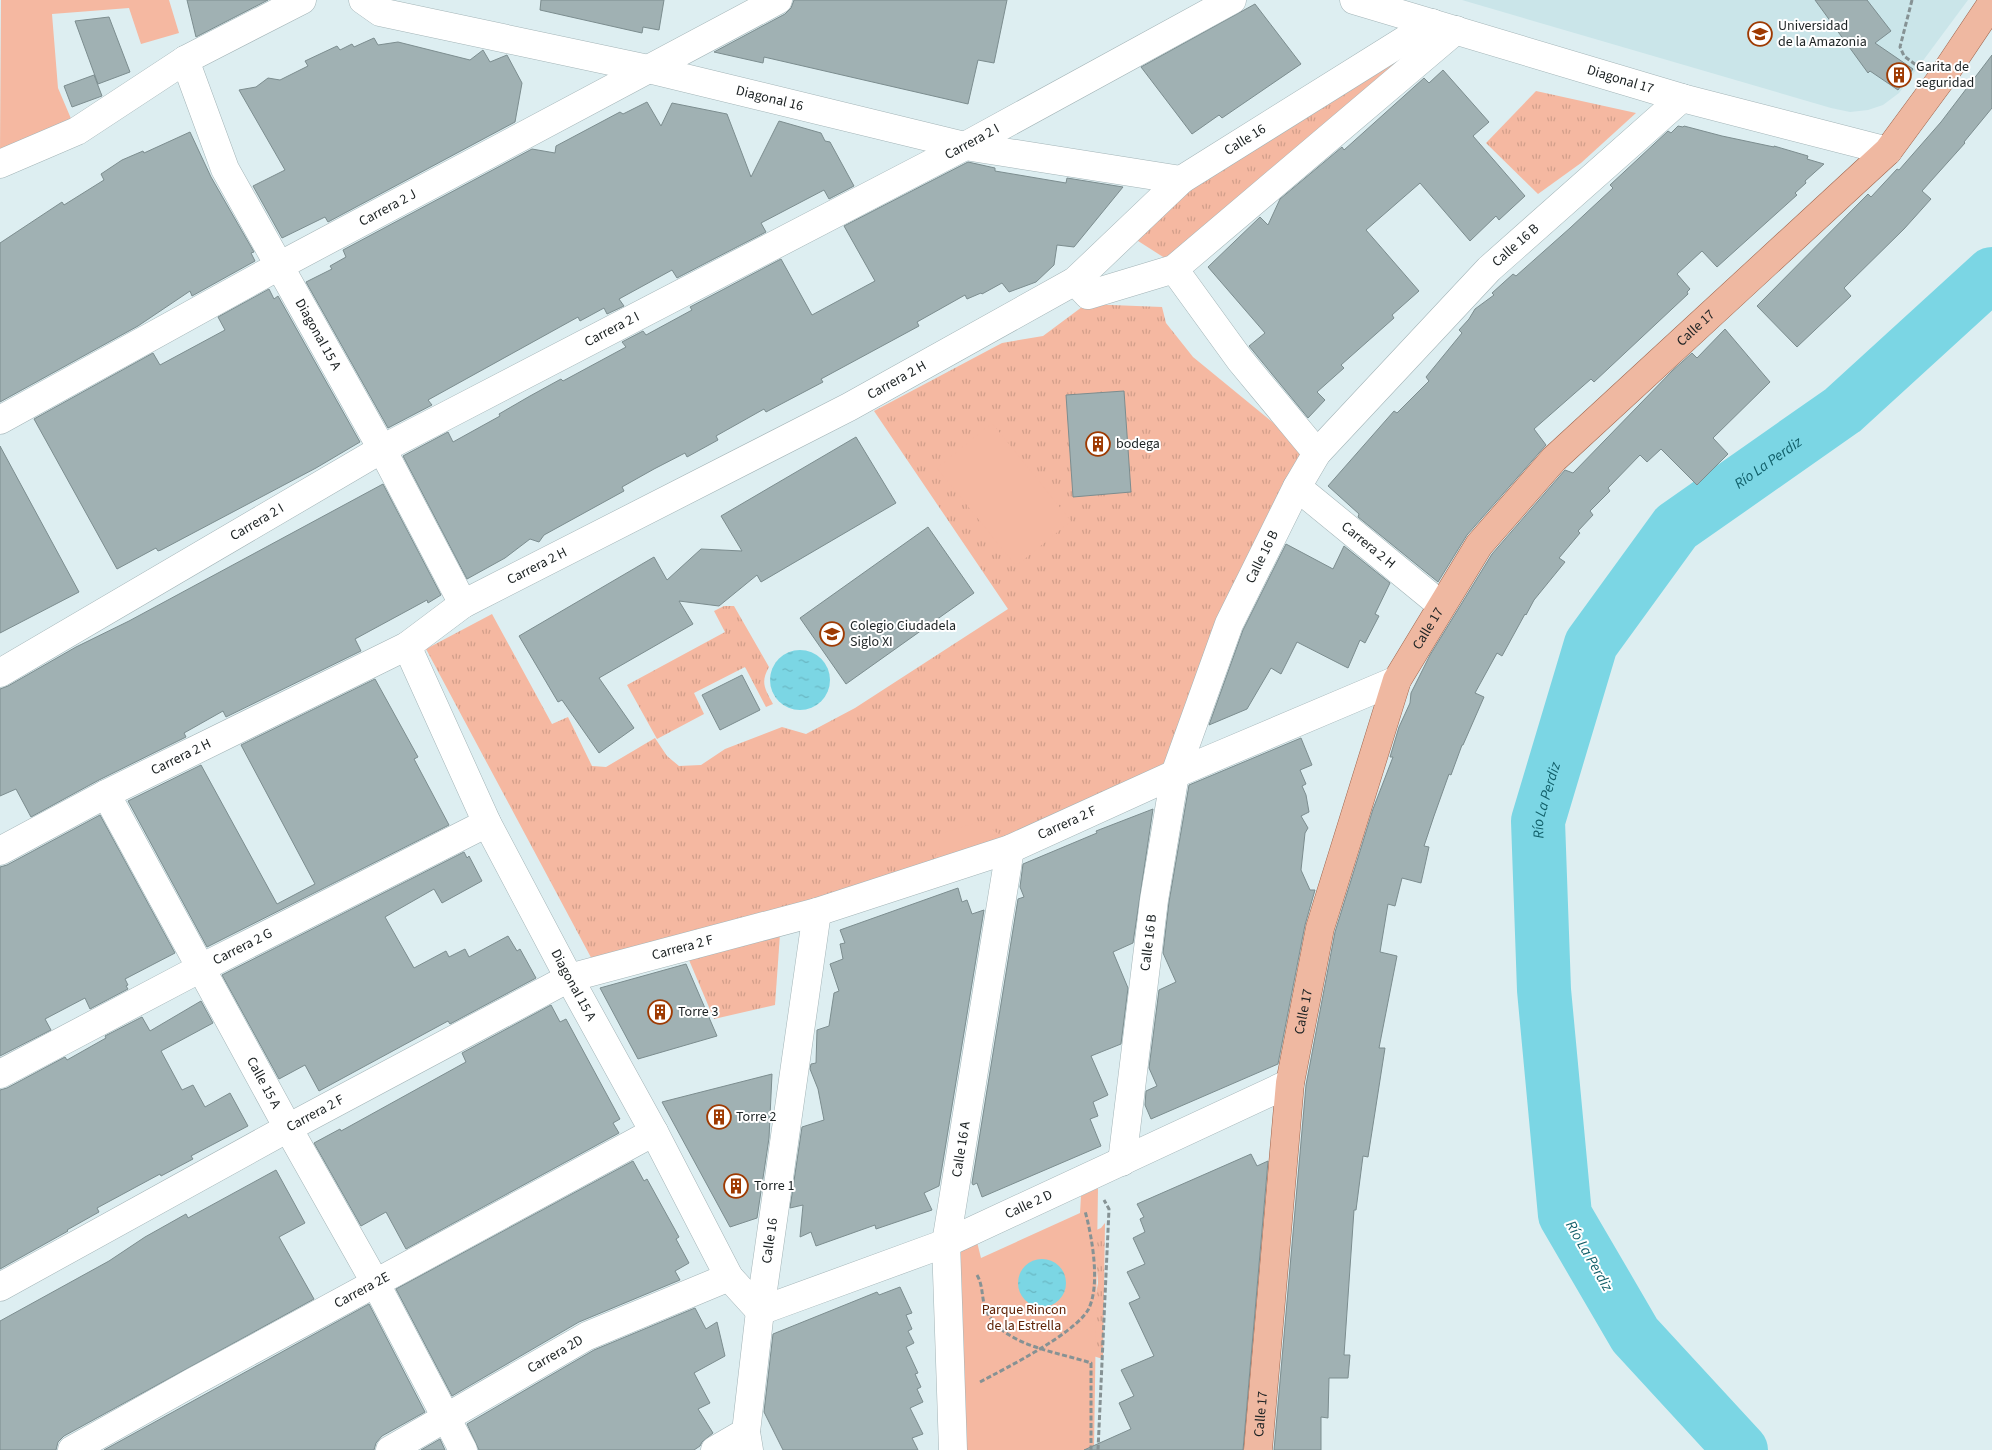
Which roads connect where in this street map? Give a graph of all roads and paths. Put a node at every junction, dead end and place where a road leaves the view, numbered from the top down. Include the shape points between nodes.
1 (302, 0) edge
2 (363, 0) edge
3 (778, 0) edge
4 (1232, 0) edge
5 (1354, 0) edge
6 (1912, 0) edge
7 (1992, 3) edge
8 (1444, 26) junction
9 (184, 60) junction
10 (648, 69) junction
11 (1941, 79) junction
12 (1682, 98) junction
13 (965, 146) junction
14 (1888, 151) junction
15 (0, 164) edge
16 (1181, 180) junction
17 (279, 266) junction
18 (1174, 269) junction
19 (1076, 281) junction
20 (0, 420) edge
21 (382, 449) junction
22 (1317, 453) junction
23 (1296, 487) junction
24 (463, 604) junction
25 (1441, 605) junction
26 (407, 646) junction
27 (0, 673) edge
28 (1397, 680) junction
29 (1175, 774) junction
30 (106, 794) junction
31 (487, 823) junction
32 (1010, 849) junction
33 (0, 851) edge
34 (817, 912) junction
35 (201, 968) junction
36 (569, 978) junction
37 (0, 1074) edge
38 (1290, 1083) junction
39 (288, 1128) junction
40 (654, 1132) junction
41 (1122, 1162) junction
42 (1101, 1195) dead end
43 (1083, 1204) dead end
44 (946, 1243) junction
45 (976, 1272) dead end
46 (729, 1277) junction
47 (376, 1284) junction
48 (0, 1288) edge
49 (760, 1311) junction
50 (1040, 1347) junction
51 (976, 1384) dead end
52 (445, 1418) junction
53 (748, 1441) edge
54 (72, 1450) edge
55 (390, 1450) edge
56 (463, 1450) edge
57 (716, 1450) edge
58 (954, 1450) edge
59 (1091, 1450) edge
60 (1098, 1450) edge
61 (1258, 1450) edge

1 - 9 street
2 - 10 street, Diagonal 16 via 380,12
3 - 10 street, Carrera 2 J
4 - 13 street, Carrera 2 I
5 - 8 street, Diagonal 17
6 - 11 path via 1901,52 1908,60
7 - 11 main road, Calle 17
8 - 12 street, Diagonal 17
8 - 16 street, Calle 16
8 - 18 street
9 - 15 street via 77,131
9 - 17 street, Diagonal 15 A via 225,169
10 - 13 street, Diagonal 16
10 - 17 street, Carrera 2 J
11 - 14 main road, Calle 17
12 - 14 street, Diagonal 17
12 - 22 street, Calle 16 B via 1489,269
13 - 16 street, Diagonal 16
13 - 21 street, Carrera 2 I
14 - 25 main road, Calle 17 via 1554,459 1479,545
16 - 19 street, Calle 16
17 - 20 street, Carrera 2 J
17 - 21 street, Diagonal 15 A
18 - 19 street via 1088,295
18 - 22 street via 1240,360
19 - 24 street, Carrera 2 H via 850,407
21 - 24 street, Diagonal 15 A
21 - 27 street, Carrera 2 I
22 - 23 street, Calle 16 B
23 - 25 street, Carrera 2 H
23 - 29 street, Calle 16 B via 1229,624
24 - 26 street, Carrera 2 H
25 - 28 main road, Calle 17
26 - 30 street, Carrera 2 H
26 - 31 street, Diagonal 15 A
28 - 29 street, Carrera 2 F
28 - 38 main road, Calle 17 via 1320,928
29 - 32 street, Carrera 2 F
29 - 41 street, Calle 16 B via 1154,900
30 - 33 street, Carrera 2 H
30 - 35 street, Calle 15 A
31 - 35 street, Carrera 2 G
31 - 36 street, Diagonal 15 A
32 - 34 street, Carrera 2 F
32 - 44 street, Calle 16 A
34 - 36 street, Carrera 2 F
34 - 49 street, Calle 16
35 - 37 street, Carrera 2 G
35 - 39 street, Calle 15 A
36 - 39 street, Carrera 2 F
36 - 40 street, Diagonal 15 A
38 - 41 street, Calle 2 D
38 - 61 main road, Calle 17
39 - 47 street, Calle 15 A
39 - 48 street, Carrera 2 F
40 - 46 street, Diagonal 15 A
40 - 47 street, Carrera 2E
41 - 44 street, Calle 2 D
42 - 60 path via 1109,1209
43 - 50 path via 1090,1229 1093,1293 1088,1310 1062,1335
44 - 49 street, Calle 2 D
44 - 58 street, Calle 16 A
45 - 50 path via 986,1311 994,1323 1008,1336
46 - 49 street, Diagonal 15 A
46 - 52 street, Carrera 2D via 587,1336
47 - 52 street, Calle 15 A
47 - 54 street, Carrera 2E
49 - 53 street, Calle 16
50 - 51 path
50 - 59 path via 1091,1363
52 - 55 street, Carrera 2D
52 - 56 street, Calle 15 A
53 - 57 street

